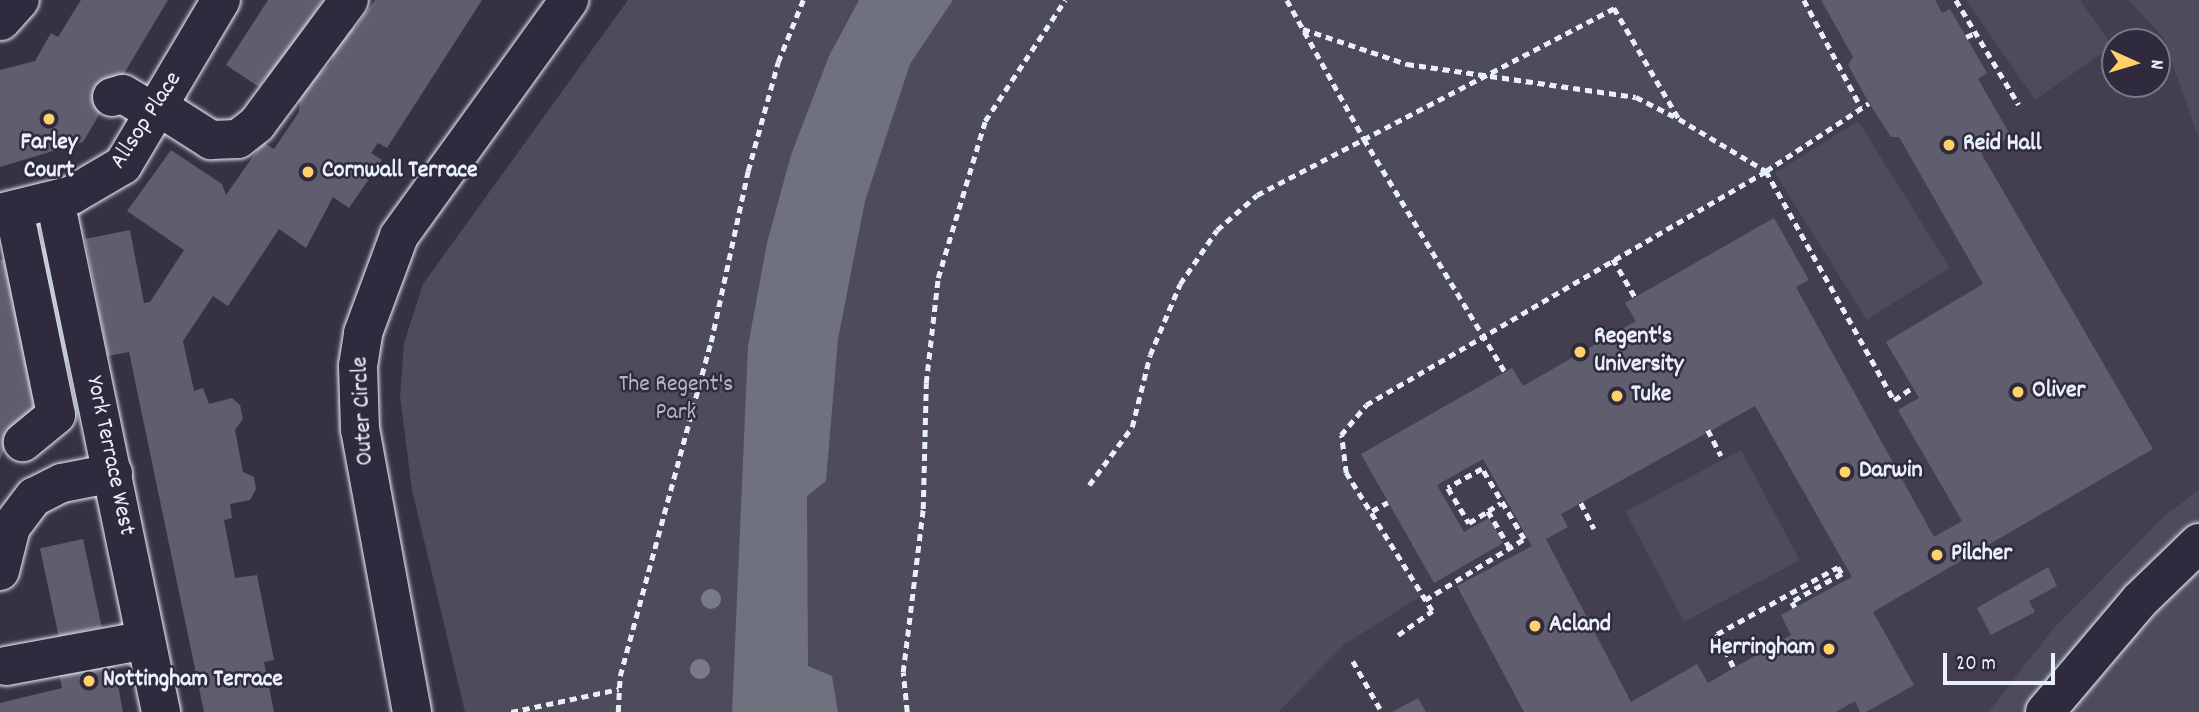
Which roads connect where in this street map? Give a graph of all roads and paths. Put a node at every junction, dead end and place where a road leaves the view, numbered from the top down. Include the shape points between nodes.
1 (222, 0) edge
2 (349, 0) edge
3 (569, 0) edge
4 (803, 0) edge
5 (1065, 0) edge
6 (1287, 0) edge
7 (1804, 0) edge
8 (1956, 0) edge
9 (1303, 29) junction
10 (1975, 33) junction
11 (1966, 37) dead end
12 (1482, 76) junction
13 (112, 97) dead end
14 (1869, 103) dead end
15 (2019, 106) dead end
16 (1861, 107) junction
17 (157, 110) junction
18 (1679, 119) junction
19 (1364, 139) junction
20 (1766, 171) junction
21 (55, 200) junction
22 (7, 212) edge
23 (1613, 259) junction
24 (1635, 297) dead end
25 (1482, 333) junction
26 (1505, 372) dead end
27 (1913, 387) dead end
28 (1708, 430) dead end
29 (23, 442) dead end
30 (1721, 456) dead end
31 (113, 473) junction
32 (1089, 485) dead end
33 (1388, 502) dead end
34 (1501, 503) junction
35 (1581, 503) dead end
36 (1372, 511) junction
37 (1488, 511) junction
38 (1594, 529) dead end
39 (2199, 543) edge
40 (1510, 548) junction
41 (0, 571) edge
42 (1425, 600) junction
43 (1795, 607) dead end
44 (1398, 635) dead end
45 (146, 640) junction
46 (1353, 660) dead end
47 (6, 666) dead end
48 (1733, 667) dead end
49 (619, 689) junction
50 (161, 712) edge
51 (412, 712) edge
52 (511, 712) edge
53 (618, 712) edge
54 (907, 712) edge
55 (1382, 712) edge
56 (2045, 712) edge

1 - 17 street, Allsop Place
2 - 17 street via 257,124 238,139 211,140
3 - 51 street, Outer Circle via 399,236 363,333 358,366 360,430
4 - 49 path via 778,62 755,147 711,342
5 - 54 path via 985,121 938,278 926,383 923,509 903,672
6 - 9 path
7 - 16 path
8 - 10 path
9 - 12 path via 1407,64
9 - 19 path
10 - 11 path
10 - 15 path
12 - 18 path via 1636,97
12 - 18 path via 1615,8
12 - 19 path
13 - 17 street via 123,94
14 - 16 path
16 - 20 path
17 - 21 street, Allsop Place via 116,172
18 - 20 path
19 - 25 path
19 - 32 path via 1257,195 1217,230 1175,296 1150,355 1132,427
20 - 23 path
20 - 27 path via 1894,400
21 - 22 street, Allsop Place
21 - 31 street, York Terrace West
22 - 29 street via 56,415
23 - 24 path
23 - 25 path
25 - 26 path
25 - 36 path via 1366,405 1341,435 1346,473
28 - 30 path
31 - 41 street via 62,483 34,497 11,527
31 - 45 street, York Terrace West
33 - 36 path
34 - 37 path
34 - 37 path via 1482,469 1448,488 1469,523
34 - 40 path via 1524,539
35 - 38 path
36 - 42 path
37 - 40 path
39 - 56 street via 2122,620
40 - 42 path
42 - 44 path via 1432,611
43 - 48 path via 1792,602 1842,574 1838,567 1717,634
45 - 47 street
45 - 50 street, York Terrace West
46 - 55 path
49 - 52 path
49 - 53 path

